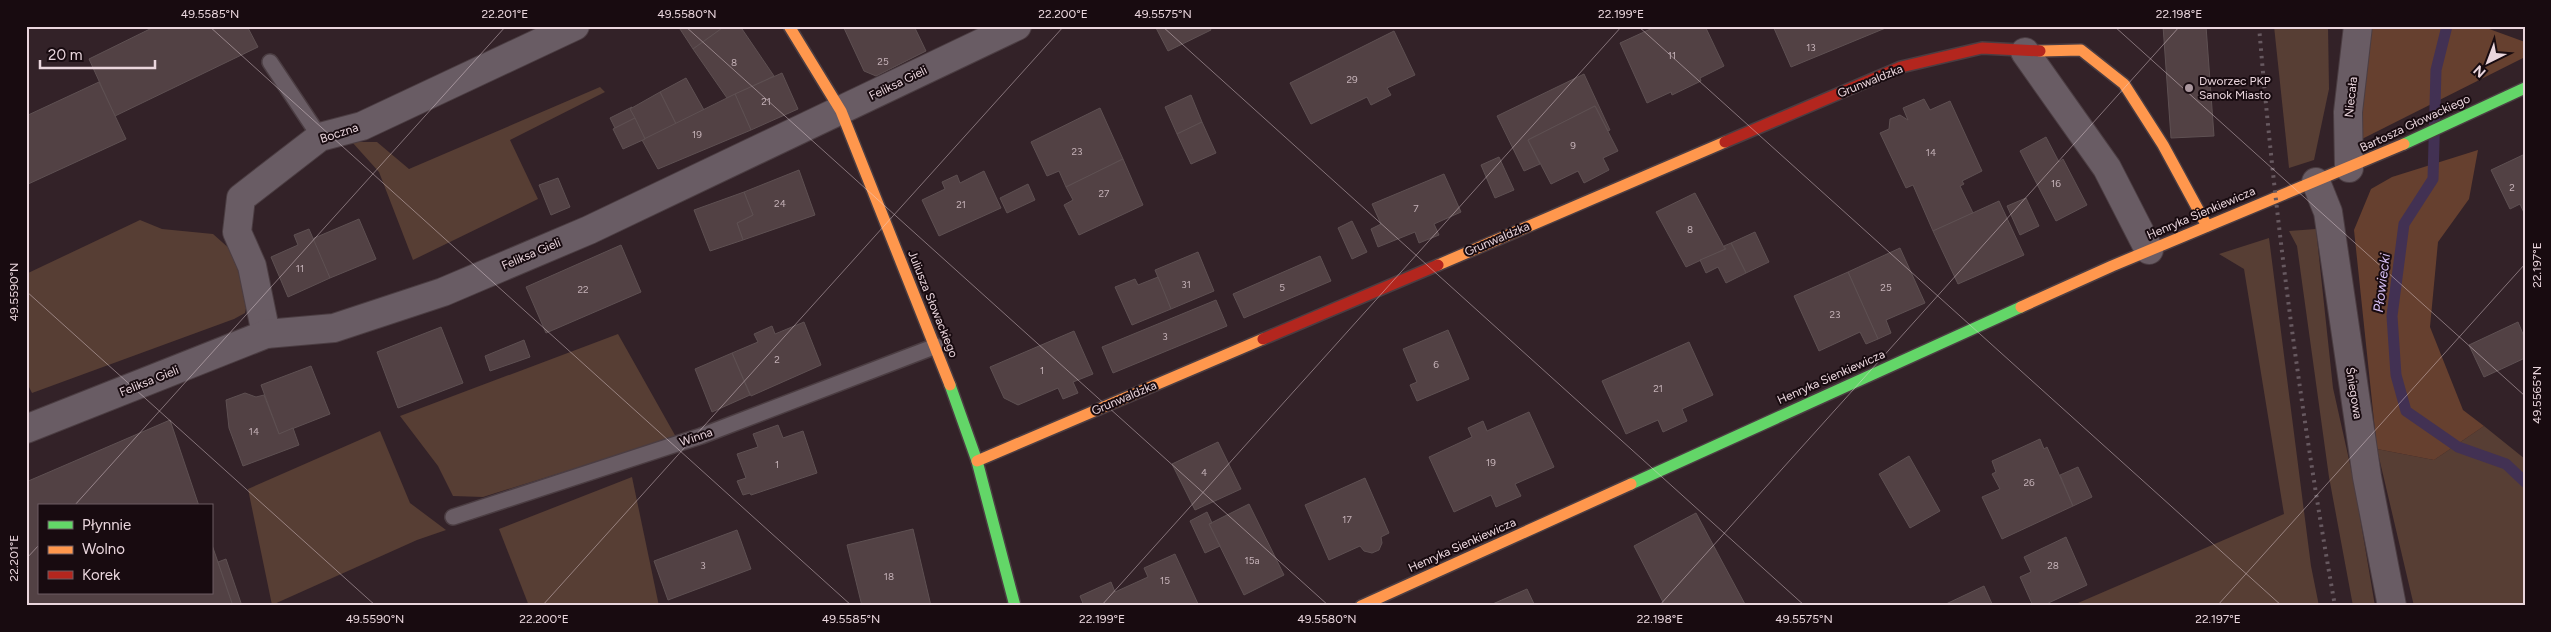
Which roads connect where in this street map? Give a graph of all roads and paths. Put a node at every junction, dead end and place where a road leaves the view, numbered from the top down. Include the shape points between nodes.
1 (575, 26) edge
2 (789, 26) edge
3 (1017, 26) edge
4 (2358, 26) edge
5 (2025, 52) junction
6 (270, 62) dead end
7 (2525, 88) edge
8 (841, 111) junction
9 (320, 137) junction
10 (2349, 168) junction
11 (2316, 182) junction
12 (2207, 226) junction
13 (2149, 250) junction
14 (266, 334) junction
15 (936, 346) junction
16 (26, 429) edge
17 (977, 461) junction
18 (453, 517) dead end
19 (1015, 606) edge
20 (1361, 606) edge
21 (2392, 606) edge

1 - 9 street, Boczna via 362,126
2 - 8 street, Juliusza Słowackiego
3 - 8 street, Feliksa Gieli
4 - 10 street, Niecała via 2348,112
5 - 12 street, Grunwaldzka via 2081,50 2124,84 2163,145
5 - 13 street via 2107,168
5 - 17 street, Grunwaldzka via 1982,48 1901,67
6 - 9 lane
7 - 10 street, Bartosza Głowackiego
8 - 14 street, Feliksa Gieli via 589,230 443,292 334,328
8 - 15 street, Juliusza Słowackiego
9 - 14 street, Boczna via 242,198 237,232 252,266
10 - 11 street, Bartosza Głowackiego
11 - 12 street, Henryka Sienkiewicza
11 - 21 street, Śniegowa via 2328,212 2366,477
12 - 13 street, Henryka Sienkiewicza
13 - 20 street, Henryka Sienkiewicza
14 - 16 street, Feliksa Gieli
15 - 17 street, Juliusza Słowackiego
15 - 18 lane, Winna via 701,436
17 - 19 street, Juliusza Słowackiego

